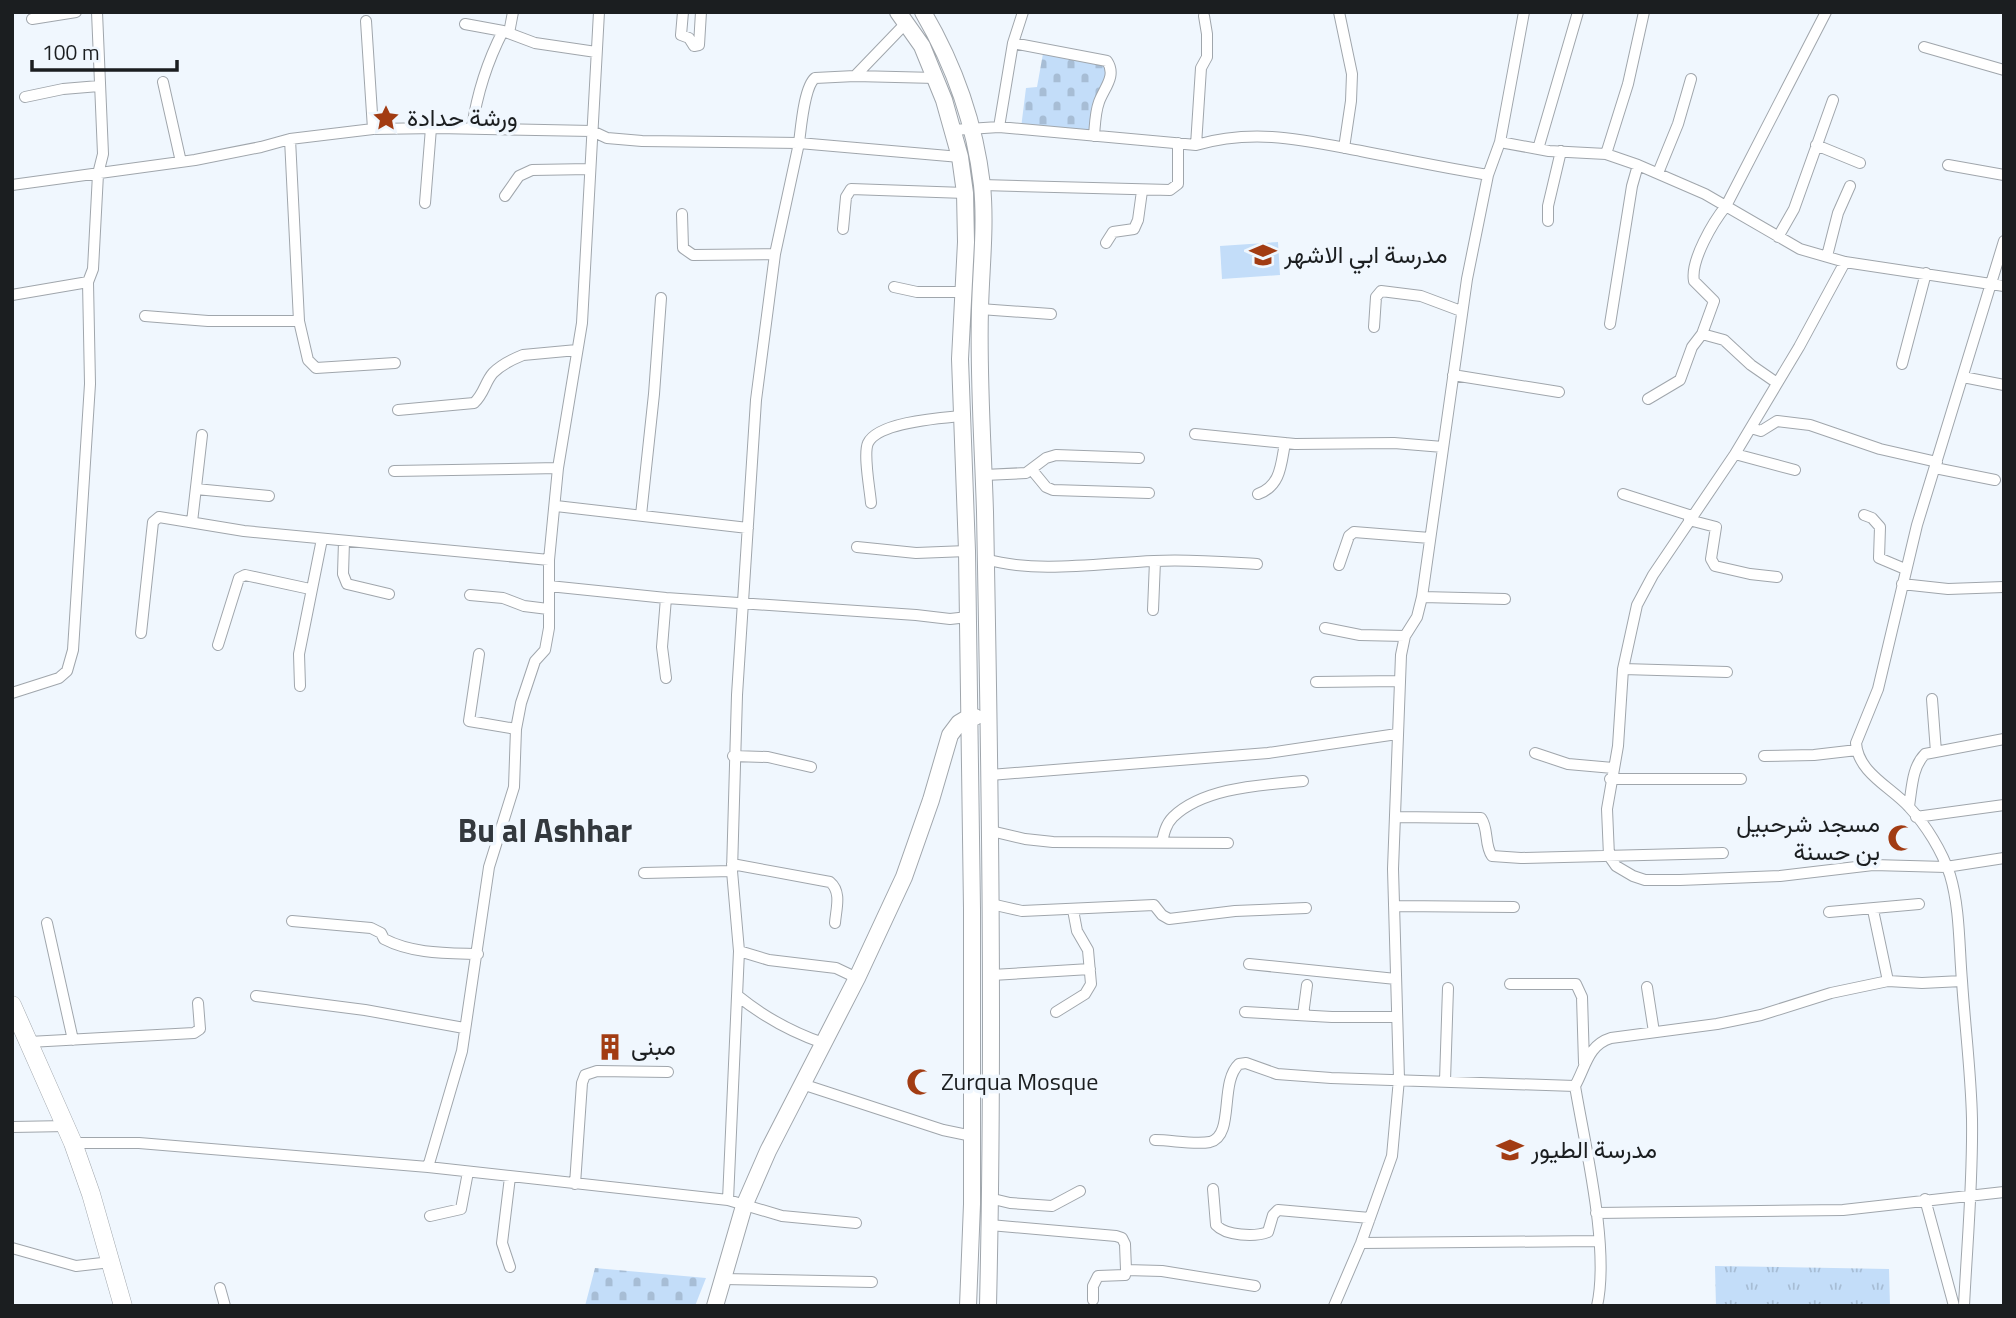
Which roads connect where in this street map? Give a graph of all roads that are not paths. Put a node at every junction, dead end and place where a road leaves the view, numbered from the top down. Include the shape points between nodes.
1 (76, 12) edge
2 (97, 12) edge
3 (513, 12) edge
4 (599, 12) edge
5 (683, 12) edge
6 (701, 12) edge
7 (923, 12) edge
8 (1023, 12) edge
9 (1339, 12) edge
10 (1524, 12) edge
11 (1578, 12) edge
12 (1644, 12) edge
13 (1826, 12) edge
14 (1204, 16) dead end
15 (902, 18) edge
16 (32, 19) dead end
17 (366, 21) dead end
18 (465, 24) dead end
19 (506, 32) junction
20 (1013, 43) junction
21 (1924, 47) dead end
22 (596, 52) junction
23 (2004, 70) edge
24 (855, 76) junction
25 (936, 78) junction
26 (1690, 79) dead end
27 (163, 82) dead end
28 (99, 86) junction
29 (25, 97) dead end
30 (1833, 100) dead end
31 (972, 127) junction
32 (999, 127) junction
33 (431, 128) junction
34 (472, 128) junction
35 (373, 129) junction
36 (953, 130) junction
37 (592, 131) junction
38 (1094, 136) junction
39 (290, 139) junction
40 (1500, 142) junction
41 (799, 143) junction
42 (1178, 143) junction
43 (1196, 145) junction
44 (1816, 145) junction
45 (1344, 148) junction
46 (1538, 149) junction
47 (1561, 151) junction
48 (1606, 154) junction
49 (960, 157) junction
50 (181, 162) junction
51 (1860, 163) dead end
52 (1638, 165) junction
53 (1948, 165) dead end
54 (590, 169) junction
55 (1658, 173) junction
56 (98, 174) junction
57 (1488, 175) junction
58 (2004, 175) edge
59 (12, 185) edge
60 (982, 185) junction
61 (1850, 186) dead end
62 (1142, 191) junction
63 (965, 194) junction
64 (505, 196) dead end
65 (425, 204) dead end
66 (1726, 206) junction
67 (682, 214) dead end
68 (1548, 221) dead end
69 (844, 229) dead end
70 (1778, 237) junction
71 (2004, 241) edge
72 (1106, 243) dead end
73 (775, 254) junction
74 (1827, 256) junction
75 (1845, 262) junction
76 (1926, 273) junction
77 (88, 282) junction
78 (1998, 285) edge
79 (894, 287) dead end
80 (962, 292) junction
81 (12, 295) edge
82 (661, 298) dead end
83 (980, 309) junction
84 (1461, 311) junction
85 (1051, 314) dead end
86 (145, 316) dead end
87 (299, 321) junction
88 (1610, 324) dead end
89 (1374, 327) dead end
90 (1702, 334) junction
91 (577, 350) junction
92 (395, 363) dead end
93 (1902, 364) dead end
94 (1453, 375) junction
95 (1963, 377) junction
96 (1777, 383) junction
97 (2004, 385) edge
98 (1559, 391) dead end
99 (1648, 399) dead end
100 (398, 410) dead end
101 (961, 416) junction
102 (1751, 428) junction
103 (1195, 434) dead end
104 (202, 435) dead end
105 (1285, 443) junction
106 (1443, 447) junction
107 (1735, 454) junction
108 (1139, 458) dead end
109 (1936, 465) junction
110 (558, 468) junction
111 (1032, 470) junction
112 (1795, 470) dead end
113 (394, 471) dead end
114 (984, 475) junction
115 (1995, 480) dead end
116 (195, 489) junction
117 (1149, 493) dead end
118 (1258, 494) dead end
119 (1623, 494) dead end
120 (269, 496) dead end
121 (871, 503) dead end
122 (556, 506) junction
123 (640, 515) junction
124 (1864, 515) dead end
125 (1691, 518) junction
126 (191, 522) junction
127 (748, 528) junction
128 (1430, 538) junction
129 (322, 539) junction
130 (344, 541) junction
131 (857, 547) dead end
132 (967, 551) junction
133 (986, 559) junction
134 (549, 560) junction
135 (1155, 561) junction
136 (1257, 564) dead end
137 (1339, 565) dead end
138 (1905, 569) junction
139 (1777, 577) dead end
140 (1902, 584) junction
141 (549, 586) junction
142 (2004, 587) edge
143 (310, 589) junction
144 (389, 594) dead end
145 (470, 595) dead end
146 (1422, 597) junction
147 (666, 598) junction
148 (1505, 598) dead end
149 (744, 603) junction
150 (548, 609) junction
151 (1153, 610) dead end
152 (968, 617) junction
153 (1325, 628) dead end
154 (141, 633) dead end
155 (1405, 636) junction
156 (218, 645) dead end
157 (479, 654) dead end
158 (1623, 669) junction
159 (1727, 672) dead end
160 (666, 678) dead end
161 (1400, 681) junction
162 (1315, 682) dead end
163 (300, 685) dead end
164 (12, 693) edge
165 (1932, 699) dead end
166 (989, 716) junction
167 (969, 717) junction
168 (516, 729) junction
169 (1397, 734) junction
170 (2004, 739) edge
171 (1857, 750) junction
172 (1936, 752) junction
173 (1535, 754) dead end
174 (733, 756) junction
175 (1763, 756) dead end
176 (811, 767) dead end
177 (1612, 774) junction
178 (990, 775) junction
179 (1741, 779) dead end
180 (1303, 781) dead end
181 (2004, 805) edge
182 (1909, 806) junction
183 (1395, 817) junction
184 (1916, 817) junction
185 (991, 831) junction
186 (1162, 842) junction
187 (1228, 843) dead end
188 (1723, 853) dead end
189 (1609, 856) junction
190 (2004, 858) edge
191 (732, 867) junction
192 (1946, 867) junction
193 (644, 873) dead end
194 (991, 904) junction
195 (1919, 904) dead end
196 (1394, 906) junction
197 (1514, 907) dead end
198 (1306, 908) dead end
199 (1073, 910) junction
200 (1873, 910) junction
201 (1829, 912) dead end
202 (292, 921) dead end
203 (47, 923) dead end
204 (835, 923) dead end
205 (739, 951) junction
206 (478, 954) junction
207 (1249, 964) dead end
208 (1090, 969) junction
209 (992, 975) junction
210 (857, 978) junction
211 (1396, 979) junction
212 (1888, 981) junction
213 (1962, 981) junction
214 (1510, 984) dead end
215 (1307, 985) dead end
216 (1647, 987) dead end
217 (1448, 988) dead end
218 (256, 996) dead end
219 (738, 996) junction
220 (198, 1003) dead end
221 (12, 1005) edge
222 (1056, 1012) dead end
223 (1245, 1012) dead end
224 (1303, 1015) junction
225 (1397, 1017) junction
226 (464, 1028) junction
227 (1654, 1032) junction
228 (73, 1040) junction
229 (29, 1042) junction
230 (823, 1043) junction
231 (1584, 1069) junction
232 (668, 1072) dead end
233 (1399, 1079) junction
234 (1445, 1081) junction
235 (802, 1084) junction
236 (1575, 1086) junction
237 (12, 1127) edge
238 (70, 1135) junction
239 (971, 1136) junction
240 (1155, 1140) dead end
241 (428, 1167) junction
242 (468, 1172) junction
243 (510, 1177) junction
244 (575, 1184) junction
245 (1213, 1189) dead end
246 (1080, 1191) dead end
247 (2004, 1192) edge
248 (1971, 1194) junction
249 (989, 1198) junction
250 (1925, 1199) junction
251 (728, 1200) junction
252 (744, 1206) junction
253 (1596, 1213) junction
254 (429, 1216) dead end
255 (1370, 1218) junction
256 (856, 1223) dead end
257 (990, 1225) junction
258 (1599, 1241) junction
259 (1361, 1242) junction
260 (12, 1248) edge
261 (111, 1262) junction
262 (510, 1267) dead end
263 (1126, 1270) junction
264 (723, 1279) junction
265 (872, 1282) dead end
266 (1255, 1286) dead end
267 (220, 1288) dead end
268 (1093, 1300) dead end
269 (123, 1306) edge
270 (225, 1306) edge
271 (715, 1306) edge
272 (968, 1306) edge
273 (988, 1306) edge
274 (1334, 1306) edge
275 (1597, 1306) edge
276 (1954, 1306) edge
277 (1964, 1306) edge

1 - 16 street
2 - 28 street
3 - 19 street
4 - 22 street
5 - 6 street via 681,35 694,46 699,45
7 - 31 main road
8 - 20 street
9 - 45 street via 1352,74
10 - 40 street
11 - 46 street
12 - 48 street
13 - 66 street
14 - 43 street via 1207,57 1201,68
15 - 24 street
15 - 25 main road via 922,46
17 - 35 street
18 - 19 street
19 - 22 street via 535,43
19 - 34 street via 482,81
20 - 32 street
20 - 38 street via 1107,61 1110,81 1098,104
21 - 23 street
22 - 37 street
24 - 25 street
24 - 41 street via 819,77 810,82
25 - 36 main road
26 - 55 street
27 - 50 street
28 - 29 street
28 - 56 street via 103,154
30 - 44 street
31 - 32 street
31 - 36 street
31 - 60 main road
32 - 38 street
33 - 34 street
33 - 35 street
33 - 65 street
34 - 37 street
35 - 39 street
36 - 49 main road
37 - 41 street via 607,138 642,141
37 - 54 street
38 - 42 street
39 - 50 street
39 - 87 street
40 - 46 street
40 - 57 street
41 - 49 street
41 - 73 street
42 - 43 street
42 - 62 street via 1178,184 1170,191
43 - 45 street via 1252,135
44 - 51 street
44 - 70 street via 1794,209
45 - 57 street
46 - 47 street
47 - 48 street
47 - 68 street
48 - 52 street
49 - 63 main road
50 - 56 street
52 - 55 street
52 - 88 street
53 - 58 street
54 - 64 street via 532,170 519,176
54 - 91 street
55 - 66 street
56 - 59 street
56 - 77 street via 93,269
57 - 84 street
60 - 62 street
60 - 83 main road
61 - 74 street
62 - 72 street via 1136,226 1114,232
63 - 69 street via 851,189 846,197
63 - 80 main road
66 - 70 street
66 - 90 street via 1694,267 1694,281 1714,301
67 - 73 street via 683,248 693,255
70 - 74 street
71 - 78 street
73 - 127 street via 756,400
74 - 75 street
75 - 76 street
75 - 96 street
76 - 78 street
76 - 93 street
77 - 81 street
77 - 164 street via 90,396 73,650 67,671 59,678
78 - 95 street
79 - 80 street
80 - 101 main road
82 - 123 street
83 - 85 street
83 - 114 main road
84 - 89 street via 1421,296 1381,291 1376,297
84 - 94 street
86 - 87 street
87 - 92 street via 308,360 316,368
90 - 96 street via 1724,340
90 - 99 street via 1680,380
91 - 100 street via 516,358 493,373 474,403
91 - 110 street
94 - 98 street
94 - 106 street
95 - 97 street
95 - 109 street
96 - 102 street
101 - 121 street via 912,421 873,437 867,448
101 - 132 main road
102 - 107 street
102 - 109 street via 1761,431 1777,421 1810,425
103 - 105 street
104 - 116 street
105 - 106 street
105 - 118 street via 1278,480
106 - 128 street
107 - 112 street
107 - 125 street
108 - 111 street via 1056,455
109 - 115 street
109 - 138 street
110 - 113 street
110 - 122 street
111 - 114 street
111 - 117 street via 1053,490
114 - 133 main road
116 - 120 street
116 - 126 street
119 - 125 street
122 - 123 street
122 - 134 street
123 - 127 street
124 - 138 street via 1880,527 1879,558
125 - 139 street via 1716,527 1715,566
125 - 158 street via 1640,598
126 - 129 street
126 - 154 street via 159,517 153,522
127 - 149 street
128 - 137 street via 1354,532
128 - 146 street
129 - 130 street
129 - 143 street
130 - 134 street
130 - 144 street via 343,574 348,584
131 - 132 street via 916,553
132 - 152 main road
133 - 135 street via 1029,566
133 - 166 main road
134 - 141 street
135 - 136 street
135 - 151 street
138 - 140 street
140 - 142 street via 1948,589
140 - 171 street via 1878,689 1860,729
141 - 147 street
141 - 150 street
143 - 156 street via 245,575 239,578
143 - 163 street via 299,654
145 - 150 street
146 - 148 street
146 - 155 street
147 - 149 street
147 - 160 street via 662,647
149 - 152 street
149 - 174 street
150 - 168 street via 545,650 527,683
152 - 167 main road
153 - 155 street
155 - 161 street
157 - 168 street via 469,721
158 - 159 street
158 - 177 street
161 - 162 street
161 - 169 street
165 - 172 street
166 - 167 main road
166 - 178 main road
167 - 210 main road via 950,735 904,877
167 - 239 main road
168 - 206 street via 514,787 489,867
169 - 178 street via 1268,753
169 - 183 street
170 - 172 street
171 - 175 street
171 - 182 street via 1867,768
172 - 182 street via 1919,761
173 - 177 street
174 - 176 street via 768,757
174 - 191 street
177 - 179 street
177 - 189 street via 1606,809
178 - 185 main road
180 - 186 street via 1237,789 1196,803 1172,818
181 - 184 street
182 - 184 street
183 - 189 street via 1481,818 1492,856
183 - 196 street
184 - 192 street via 1933,838
185 - 186 street via 1053,842
185 - 194 main road
186 - 187 street
188 - 189 street
189 - 192 street via 1628,874 1645,880 1709,880 1873,865
190 - 192 street
191 - 193 street
191 - 204 street via 830,882 837,897
191 - 205 street
192 - 213 street via 1957,919
194 - 199 street via 1022,911
194 - 209 main road
195 - 200 street
196 - 197 street
196 - 211 street
198 - 199 street via 1169,919 1154,905
199 - 208 street
200 - 201 street
200 - 212 street
202 - 206 street via 371,928 409,949
203 - 228 street
205 - 210 street via 769,960 836,968
205 - 219 street
206 - 226 street
207 - 211 street
208 - 209 street
208 - 222 street via 1091,984 1085,994
209 - 249 main road
210 - 230 main road
211 - 225 street
212 - 213 street
212 - 227 street via 1728,1022
213 - 248 street via 1972,1119
214 - 231 street via 1576,984 1582,997
215 - 224 street
216 - 227 street
217 - 234 street
218 - 226 street
219 - 230 street via 771,1020
219 - 251 street
220 - 228 street via 200,1029 194,1033
221 - 229 main road
223 - 224 street
224 - 225 street
225 - 233 street
226 - 241 street via 462,1051
227 - 231 street via 1600,1041
228 - 229 street
229 - 238 main road
230 - 235 main road
231 - 236 street
232 - 244 street via 597,1070 585,1075
233 - 234 street
233 - 240 street via 1277,1073 1239,1063 1228,1084 1218,1138 1209,1142
233 - 255 street via 1392,1156
234 - 236 street
235 - 239 street
235 - 252 main road
236 - 253 street
237 - 238 street
238 - 241 street
238 - 261 main road
239 - 272 main road
241 - 242 street
242 - 243 street
242 - 254 street via 461,1209
243 - 244 street
243 - 262 street via 502,1243
244 - 251 street
245 - 255 street via 1216,1225 1228,1232 1262,1234 1278,1210
246 - 249 street via 1052,1206
247 - 248 street
248 - 250 street
248 - 277 street
249 - 257 main road
250 - 253 street via 1843,1210
250 - 276 street
251 - 252 street
252 - 256 street via 782,1216
252 - 264 main road
253 - 258 street
255 - 259 street
257 - 263 street via 1122,1238
257 - 273 main road
258 - 259 street
258 - 275 street
259 - 274 street
260 - 261 street via 76,1266
261 - 269 main road
263 - 266 street
263 - 268 street via 1121,1277 1098,1276
264 - 265 street
264 - 271 main road
267 - 270 street

